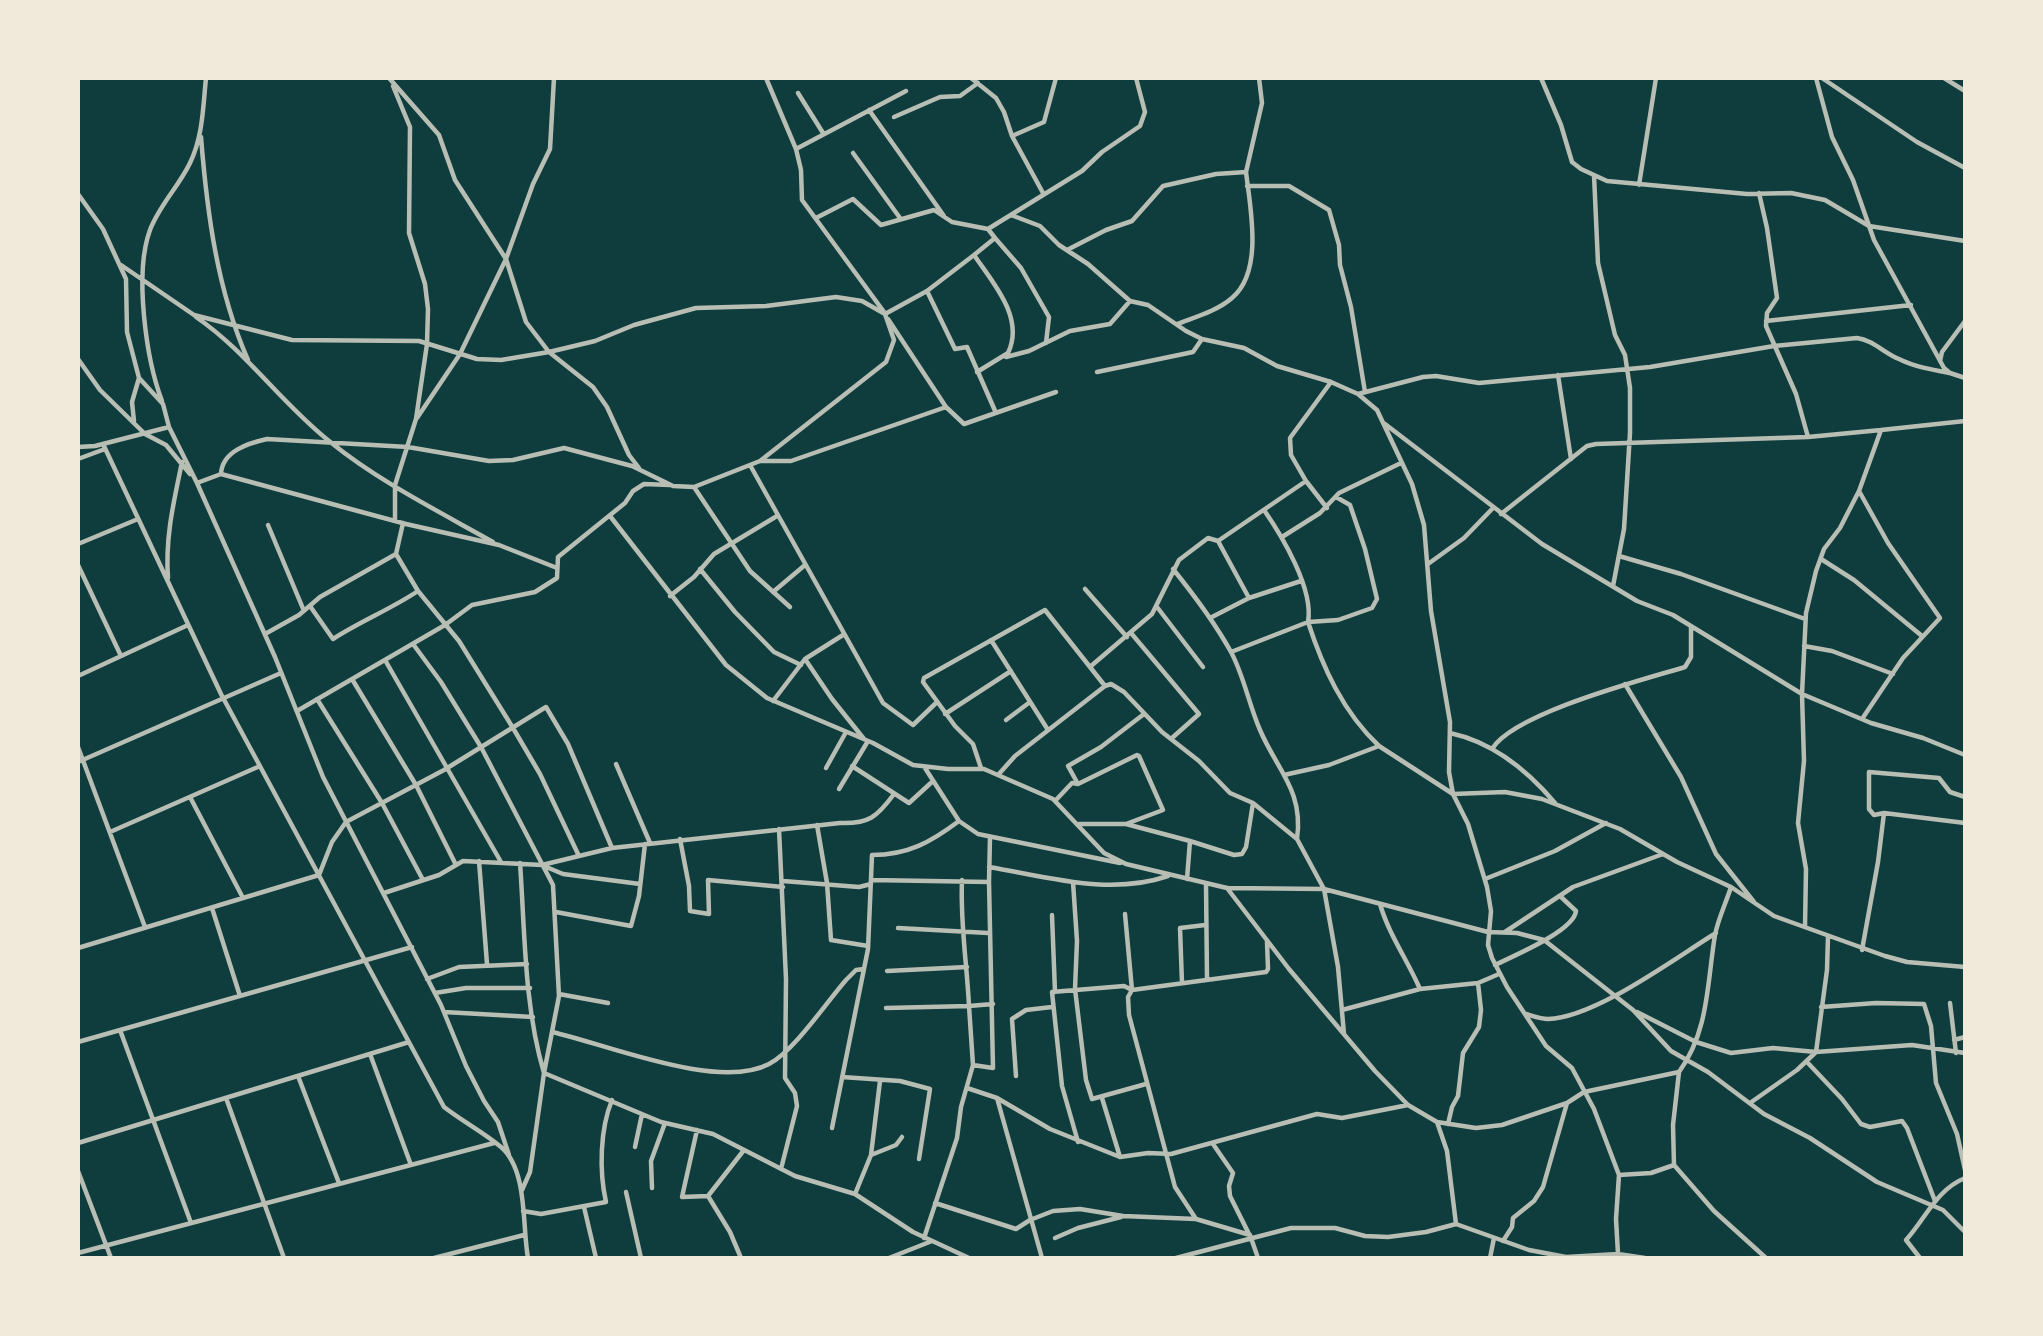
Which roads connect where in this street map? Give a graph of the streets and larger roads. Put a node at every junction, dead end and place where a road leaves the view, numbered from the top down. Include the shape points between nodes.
1 (206, 78) edge
2 (389, 78) edge
3 (554, 78) edge
4 (766, 78) edge
5 (971, 78) edge
6 (1056, 78) edge
7 (1136, 78) edge
8 (1259, 78) edge
9 (1541, 78) edge
10 (1656, 78) edge
11 (1816, 78) edge
12 (1822, 78) edge
13 (1944, 78) edge
14 (978, 83) junction
15 (392, 84) junction
16 (906, 91) dead end
17 (1965, 91) edge
18 (798, 93) dead end
19 (869, 110) junction
20 (894, 117) dead end
21 (823, 133) junction
22 (201, 134) junction
23 (1012, 136) junction
24 (796, 149) junction
25 (853, 153) dead end
26 (1965, 168) edge
27 (1246, 172) junction
28 (1594, 175) junction
29 (1639, 185) junction
30 (1247, 186) junction
31 (1043, 193) junction
32 (78, 194) edge
33 (1759, 194) junction
34 (1011, 215) junction
35 (945, 217) junction
36 (816, 218) junction
37 (900, 218) junction
38 (1869, 226) junction
39 (988, 229) junction
40 (995, 238) junction
41 (1965, 242) edge
42 (1067, 250) junction
43 (974, 255) junction
44 (506, 259) junction
45 (121, 265) junction
46 (144, 282) junction
47 (927, 291) junction
48 (1130, 301) junction
49 (1911, 305) junction
50 (885, 314) junction
51 (194, 315) junction
52 (1766, 321) junction
53 (1965, 321) edge
54 (1177, 324) junction
55 (232, 325) junction
56 (1202, 339) junction
57 (1046, 343) junction
58 (427, 344) junction
59 (1774, 346) junction
60 (549, 352) junction
61 (460, 354) junction
62 (1000, 358) junction
63 (78, 359) edge
64 (1940, 361) junction
65 (250, 365) junction
66 (1628, 369) junction
67 (976, 372) junction
68 (1097, 372) dead end
69 (1950, 373) junction
70 (1558, 375) junction
71 (139, 378) junction
72 (1965, 378) edge
73 (1330, 382) junction
74 (1056, 392) dead end
75 (1365, 392) junction
76 (1358, 394) junction
77 (163, 404) junction
78 (946, 407) junction
79 (996, 413) junction
80 (416, 419) junction
81 (134, 421) junction
82 (1965, 421) edge
83 (1385, 424) junction
84 (169, 428) junction
85 (1881, 430) junction
86 (145, 434) junction
87 (1808, 437) junction
88 (329, 441) junction
89 (1630, 442) junction
90 (78, 447) edge
91 (104, 447) junction
92 (408, 447) junction
93 (181, 450) junction
94 (78, 459) edge
95 (1570, 459) junction
96 (760, 461) junction
97 (182, 463) junction
98 (1401, 463) junction
99 (750, 465) junction
100 (641, 469) junction
101 (220, 474) junction
102 (1306, 481) junction
103 (198, 483) junction
104 (395, 485) junction
105 (673, 486) junction
106 (694, 487) junction
107 (1859, 491) junction
108 (1336, 497) junction
109 (1327, 508) junction
110 (1493, 508) junction
111 (1264, 510) junction
112 (1501, 514) junction
113 (610, 516) junction
114 (777, 516) junction
115 (138, 519) junction
116 (395, 520) junction
117 (403, 523) junction
118 (268, 525) dead end
119 (1282, 537) junction
120 (1218, 541) junction
121 (730, 543) junction
122 (78, 544) edge
123 (500, 545) junction
124 (396, 554) junction
125 (1619, 556) junction
126 (1821, 559) junction
127 (1428, 564) junction
128 (78, 565) edge
129 (805, 565) junction
130 (558, 568) junction
131 (700, 569) junction
132 (1173, 569) junction
133 (168, 582) junction
134 (1301, 582) junction
135 (1613, 586) junction
136 (1085, 589) dead end
137 (418, 591) junction
138 (773, 592) junction
139 (670, 596) junction
140 (1249, 598) junction
141 (310, 606) junction
142 (790, 607) dead end
143 (1158, 607) junction
144 (304, 611) junction
145 (1209, 618) junction
146 (1805, 619) junction
147 (1308, 622) junction
148 (188, 625) junction
149 (445, 625) junction
150 (1691, 626) junction
151 (265, 634) junction
152 (843, 635) junction
153 (1129, 635) junction
154 (1922, 636) junction
155 (991, 640) junction
156 (412, 644) junction
157 (1804, 646) junction
158 (1231, 652) junction
159 (121, 656) junction
160 (805, 659) junction
161 (385, 660) junction
162 (801, 665) junction
163 (1091, 666) junction
164 (1203, 667) dead end
165 (1011, 671) junction
166 (281, 673) junction
167 (1893, 674) junction
168 (78, 676) edge
169 (352, 679) junction
170 (1625, 684) junction
171 (1105, 686) junction
172 (1802, 694) junction
173 (223, 698) junction
174 (317, 699) junction
175 (773, 701) junction
176 (1030, 702) junction
177 (936, 703) junction
178 (297, 711) junction
179 (945, 714) junction
180 (1144, 714) junction
181 (1862, 719) junction
182 (1006, 720) dead end
183 (513, 728) junction
184 (1048, 730) junction
185 (846, 732) junction
186 (1450, 733) junction
187 (1172, 738) junction
188 (866, 740) junction
189 (1378, 746) junction
190 (78, 747) edge
191 (481, 747) junction
192 (1492, 749) junction
193 (1965, 755) edge
194 (80, 761) edge
195 (616, 764) dead end
196 (260, 766) junction
197 (852, 766) junction
198 (448, 768) junction
199 (826, 768) dead end
200 (925, 768) junction
201 (981, 768) junction
202 (998, 775) junction
203 (1284, 775) junction
204 (933, 781) junction
205 (1078, 784) junction
206 (416, 785) junction
207 (839, 789) dead end
208 (894, 794) junction
209 (1453, 794) junction
210 (190, 797) junction
211 (1965, 797) edge
212 (1055, 801) junction
213 (382, 803) junction
214 (1252, 803) junction
215 (1556, 805) junction
216 (1884, 813) junction
217 (959, 821) junction
218 (346, 822) junction
219 (1965, 823) edge
220 (1079, 824) junction
221 (1126, 824) junction
222 (1606, 824) junction
223 (817, 825) junction
224 (779, 829) junction
225 (110, 832) junction
226 (990, 837) junction
227 (680, 839) junction
228 (1297, 839) junction
229 (1190, 841) junction
230 (647, 844) junction
231 (612, 848) junction
232 (1663, 854) junction
233 (578, 855) junction
234 (479, 861) junction
235 (501, 862) junction
236 (520, 863) junction
237 (1126, 864) junction
238 (456, 865) junction
239 (542, 865) junction
240 (989, 867) junction
241 (319, 875) junction
242 (1168, 876) junction
243 (1187, 879) junction
244 (1485, 879) junction
245 (423, 880) junction
246 (962, 880) junction
247 (871, 882) junction
248 (989, 882) junction
249 (1073, 882) junction
250 (827, 883) junction
251 (640, 884) junction
252 (783, 884) junction
253 (1206, 884) junction
254 (1731, 887) junction
255 (1227, 888) junction
256 (1324, 890) junction
257 (384, 893) junction
258 (1560, 896) junction
259 (243, 898) junction
260 (1380, 904) junction
261 (1758, 906) junction
262 (212, 908) junction
263 (556, 912) junction
264 (1125, 914) dead end
265 (1052, 915) dead end
266 (1205, 925) junction
267 (145, 927) junction
268 (1805, 927) junction
269 (898, 928) dead end
270 (1488, 932) junction
271 (988, 933) junction
272 (1504, 933) junction
273 (1716, 933) junction
274 (962, 934) junction
275 (1828, 936) junction
276 (1544, 940) junction
277 (1267, 942) junction
278 (868, 946) junction
279 (412, 947) junction
280 (78, 948) edge
281 (1862, 950) junction
282 (365, 961) junction
283 (487, 964) junction
284 (527, 964) junction
285 (1495, 965) junction
286 (967, 967) junction
287 (1965, 967) edge
288 (864, 969) junction
289 (887, 971) dead end
290 (1499, 975) junction
291 (427, 979) junction
292 (1207, 979) junction
293 (1182, 983) junction
294 (1478, 983) junction
295 (530, 988) junction
296 (1075, 989) junction
297 (1420, 989) junction
298 (1132, 990) junction
299 (1055, 992) junction
300 (435, 993) junction
301 (559, 994) junction
302 (1614, 995) junction
303 (240, 996) junction
304 (608, 1003) dead end
305 (1950, 1003) dead end
306 (993, 1004) junction
307 (969, 1006) junction
308 (1052, 1007) junction
309 (1821, 1007) junction
310 (886, 1008) dead end
311 (1342, 1010) junction
312 (1633, 1010) junction
313 (444, 1012) junction
314 (1526, 1014) junction
315 (533, 1017) junction
316 (120, 1030) junction
317 (552, 1032) junction
318 (1344, 1034) junction
319 (1965, 1037) edge
320 (1954, 1040) junction
321 (78, 1042) edge
322 (409, 1042) junction
323 (1696, 1042) junction
324 (1932, 1049) junction
325 (1816, 1052) junction
326 (784, 1053) junction
327 (1956, 1053) junction
328 (1965, 1053) edge
329 (370, 1054) junction
330 (1686, 1061) junction
331 (1807, 1062) junction
332 (973, 1065) junction
333 (544, 1072) junction
334 (1679, 1072) junction
335 (298, 1076) junction
336 (1016, 1076) dead end
337 (842, 1077) junction
338 (880, 1081) junction
339 (1146, 1084) junction
340 (967, 1088) junction
341 (1584, 1092) junction
342 (226, 1098) junction
343 (997, 1098) junction
344 (1102, 1098) junction
345 (612, 1100) junction
346 (1567, 1103) junction
347 (1750, 1103) junction
348 (1408, 1105) junction
349 (642, 1114) junction
350 (153, 1120) junction
351 (1437, 1122) junction
352 (664, 1123) junction
353 (1448, 1124) junction
354 (832, 1128) dead end
355 (697, 1130) junction
356 (902, 1137) dead end
357 (1078, 1142) junction
358 (78, 1143) edge
359 (494, 1143) junction
360 (1213, 1144) junction
361 (635, 1147) dead end
362 (744, 1150) junction
363 (871, 1155) junction
364 (1165, 1155) junction
365 (1120, 1157) junction
366 (919, 1159) dead end
367 (512, 1163) junction
368 (411, 1165) junction
369 (1674, 1165) junction
370 (781, 1169) junction
371 (1965, 1170) edge
372 (78, 1171) edge
373 (1619, 1175) junction
374 (1965, 1178) edge
375 (339, 1184) junction
376 (652, 1188) dead end
377 (522, 1190) junction
378 (626, 1192) dead end
379 (855, 1194) junction
380 (708, 1196) junction
381 (264, 1203) junction
382 (935, 1203) junction
383 (1933, 1203) junction
384 (584, 1207) junction
385 (523, 1211) junction
386 (1123, 1216) junction
387 (1196, 1219) junction
388 (1030, 1220) junction
389 (191, 1223) junction
390 (1456, 1224) junction
391 (1965, 1232) edge
392 (524, 1235) junction
393 (1251, 1236) junction
394 (924, 1238) junction
395 (1055, 1238) dead end
396 (1494, 1238) junction
397 (932, 1241) junction
398 (1503, 1241) junction
399 (106, 1245) junction
400 (78, 1252) edge
401 (1618, 1254) junction
402 (111, 1258) edge
403 (284, 1258) edge
404 (434, 1258) edge
405 (528, 1258) edge
406 (596, 1258) edge
407 (641, 1258) edge
408 (741, 1258) edge
409 (890, 1258) edge
410 (969, 1258) edge
411 (1042, 1258) edge
412 (1176, 1258) edge
413 (1258, 1258) edge
414 (1490, 1258) edge
415 (1645, 1258) edge
416 (1766, 1258) edge
417 (1920, 1258) edge

1 - 22 street
2 - 15 street
3 - 44 street via 550,149 533,183
4 - 24 street
5 - 14 street
6 - 23 street via 1044,122
7 - 31 street via 1145,112 1140,126 1082,171
8 - 27 street via 1262,104
9 - 28 street via 1572,162
10 - 29 street
11 - 38 street via 1832,137
12 - 26 street via 1917,142
13 - 17 street
14 - 20 street via 960,96 940,97
14 - 23 street via 996,98
15 - 44 street via 439,135 460,188
15 - 58 street via 410,127 409,232 425,284
16 - 19 street
18 - 21 street
19 - 21 street
19 - 35 street
21 - 24 street
22 - 46 street via 190,163 150,230
22 - 55 street via 206,205
23 - 31 street
24 - 36 street via 802,200
25 - 37 street
27 - 30 street
27 - 42 street via 1216,174 1163,186 1132,221
28 - 29 street via 1607,181
28 - 66 street via 1598,263 1615,335
29 - 33 street
30 - 54 street via 1252,241 1243,282 1230,300
30 - 75 street via 1290,186 1329,210 1340,245 1340,265
31 - 34 street
32 - 45 street via 103,229
33 - 38 street via 1791,193 1825,200
33 - 52 street via 1777,298
34 - 39 street
34 - 42 street via 1040,226
35 - 37 street via 934,210
35 - 39 street
36 - 37 street via 853,199 881,225
36 - 50 street
38 - 41 street
38 - 49 street
39 - 40 street
40 - 43 street
40 - 57 street via 1021,268 1049,317
42 - 48 street
43 - 47 street
43 - 62 street via 1013,321 1011,347
44 - 60 street via 526,322
44 - 61 street
45 - 46 street
45 - 71 street via 126,279 127,332
46 - 51 street
46 - 77 street via 151,373
47 - 50 street
47 - 67 street via 955,349 966,347
48 - 54 street via 1148,305
48 - 57 street via 1110,324 1070,331
49 - 52 street
49 - 64 street
50 - 60 street via 862,301 836,297 766,306 696,308
50 - 78 street
50 - 96 street via 894,340 886,362
51 - 55 street
51 - 65 street via 224,336
52 - 59 street
53 - 64 street via 1942,352
54 - 56 street
55 - 58 street via 292,340
55 - 65 street
56 - 68 street via 1193,352
56 - 73 street via 1244,348 1278,366
57 - 62 street
58 - 61 street
58 - 80 street
59 - 66 street
59 - 69 street via 1868,340 1901,361
59 - 87 street via 1796,394
60 - 61 street via 501,360
60 - 100 street via 593,387 607,407 629,455
61 - 80 street
62 - 67 street
63 - 81 street via 100,390
64 - 69 street
65 - 88 street
66 - 70 street
66 - 89 street
67 - 79 street
69 - 72 street
70 - 75 street via 1479,383 1429,376
70 - 95 street
71 - 77 street
71 - 81 street via 132,402
73 - 76 street
73 - 102 street via 1290,438 1291,455
74 - 79 street
75 - 76 street
76 - 83 street via 1377,410
77 - 84 street
78 - 79 street via 964,424
78 - 96 street via 791,461
80 - 92 street
81 - 86 street
82 - 85 street
83 - 98 street
83 - 110 street
84 - 86 street
84 - 93 street
85 - 87 street
85 - 107 street
86 - 91 street
86 - 97 street via 166,445
87 - 89 street
88 - 92 street
88 - 101 street via 267,439 247,444 221,465
88 - 104 street
89 - 95 street via 1587,446
89 - 125 street
90 - 91 street
91 - 94 street
91 - 115 street
92 - 100 street via 489,461 513,460 564,448
92 - 104 street
93 - 97 street
93 - 103 street
95 - 112 street
96 - 99 street
97 - 103 street
97 - 133 street via 171,507
98 - 108 street via 1358,481
98 - 127 street via 1412,484 1424,525
99 - 106 street
99 - 114 street
100 - 105 street
101 - 103 street
101 - 116 street
102 - 109 street
102 - 111 street
103 - 151 street
104 - 116 street
104 - 123 street
105 - 106 street
105 - 113 street via 644,484
106 - 121 street
107 - 126 street
107 - 154 street via 1888,543 1938,612 1939,621
108 - 109 street
108 - 147 street via 1350,505 1377,599 1372,608 1338,620
109 - 119 street
110 - 112 street
110 - 127 street via 1464,538
111 - 119 street
111 - 120 street
112 - 135 street via 1542,544
113 - 130 street via 558,557
113 - 139 street
114 - 121 street
114 - 129 street
115 - 122 street
115 - 133 street
116 - 117 street
117 - 123 street
117 - 124 street
118 - 144 street
119 - 134 street
120 - 132 street via 1208,538 1184,554
120 - 140 street
121 - 131 street
121 - 138 street via 750,571
123 - 130 street
124 - 137 street
124 - 141 street
125 - 135 street
125 - 146 street
126 - 146 street
126 - 154 street via 1854,580
127 - 186 street via 1431,611
128 - 159 street
129 - 138 street
129 - 152 street
130 - 149 street via 557,578 535,592 472,606
131 - 139 street
131 - 162 street via 774,652
132 - 143 street
132 - 145 street
133 - 148 street
134 - 140 street
134 - 147 street
135 - 150 street
136 - 153 street
137 - 141 street via 333,639
137 - 149 street
138 - 142 street
139 - 175 street via 726,665
140 - 145 street
141 - 144 street
143 - 153 street
143 - 164 street
144 - 151 street
145 - 158 street
146 - 157 street
147 - 158 street
147 - 189 street via 1319,657 1348,711
148 - 159 street
148 - 173 street
149 - 156 street
149 - 183 street
150 - 170 street via 1690,657 1685,668
150 - 172 street
151 - 166 street
152 - 160 street
152 - 177 street via 883,703 909,725 915,725
153 - 163 street
153 - 187 street via 1199,714
154 - 167 street
155 - 163 street via 1045,610
155 - 165 street
155 - 177 street via 923,680
156 - 161 street
156 - 191 street
157 - 167 street via 1832,651
157 - 172 street
158 - 203 street via 1261,733
159 - 168 street
160 - 162 street
160 - 188 street
161 - 169 street
161 - 198 street
162 - 175 street
163 - 171 street
165 - 176 street
165 - 179 street
166 - 173 street
166 - 178 street
167 - 181 street
169 - 174 street
169 - 206 street
170 - 192 street via 1510,730
170 - 261 street via 1681,777 1716,854
171 - 180 street via 1112,684 1124,692
171 - 184 street
172 - 181 street
172 - 268 street via 1804,761 1798,823 1806,869
173 - 194 street
173 - 196 street
174 - 178 street
174 - 213 street
175 - 185 street
176 - 182 street
176 - 184 street
177 - 179 street
178 - 218 street
179 - 201 street via 973,744
180 - 187 street
180 - 205 street via 1068,766
181 - 193 street
183 - 191 street
183 - 231 street via 546,707 568,744
183 - 233 street via 540,774
184 - 202 street
185 - 188 street
185 - 199 street
186 - 192 street via 1473,738
186 - 209 street
187 - 214 street via 1230,793
188 - 197 street
188 - 200 street
189 - 203 street via 1329,765
189 - 209 street
190 - 194 street
191 - 198 street
191 - 239 street
192 - 215 street via 1536,781
194 - 225 street
195 - 230 street
196 - 210 street
196 - 241 street
197 - 207 street
197 - 208 street
198 - 206 street
198 - 235 street
200 - 201 street
200 - 204 street
201 - 202 street
202 - 212 street
203 - 228 street via 1298,808
204 - 208 street via 909,803
204 - 217 street
205 - 212 street via 1072,783
205 - 221 street via 1139,756 1163,810
206 - 213 street
206 - 238 street
208 - 223 street via 867,822
209 - 215 street via 1504,792
209 - 244 street via 1468,824
210 - 225 street
210 - 259 street
211 - 216 street via 1950,792 1940,778 1872,771 1867,775 1869,809 1874,815
212 - 220 street
213 - 218 street
213 - 245 street
214 - 228 street
214 - 229 street via 1242,854
215 - 222 street
216 - 219 street
216 - 281 street
217 - 226 street
217 - 247 street via 915,849 872,855
218 - 241 street via 332,842
218 - 257 street
220 - 221 street
220 - 237 street via 1104,853
221 - 229 street
222 - 232 street
222 - 244 street via 1554,851
223 - 224 street
223 - 250 street
224 - 227 street
224 - 252 street
225 - 267 street
226 - 237 street
226 - 240 street
227 - 230 street
227 - 252 street via 690,911 709,914 708,880
228 - 256 street
229 - 243 street
230 - 231 street
230 - 251 street
231 - 233 street
232 - 254 street
232 - 258 street via 1580,884
233 - 239 street
234 - 235 street
234 - 238 street
234 - 283 street
235 - 236 street
236 - 239 street
236 - 284 street
237 - 242 street
238 - 245 street
239 - 251 street via 563,874
239 - 263 street via 553,885
240 - 248 street
240 - 249 street
241 - 259 street
241 - 282 street
242 - 243 street
242 - 249 street via 1147,884
243 - 253 street
244 - 270 street via 1491,911
245 - 257 street
246 - 247 street
246 - 248 street
246 - 274 street
247 - 250 street via 860,887
247 - 278 street
248 - 271 street
249 - 296 street
250 - 252 street
250 - 278 street via 831,940
251 - 263 street via 631,926
252 - 326 street
253 - 255 street
253 - 266 street
254 - 261 street
254 - 273 street
255 - 256 street
255 - 277 street
256 - 260 street
256 - 311 street
257 - 279 street
258 - 272 street
258 - 276 street via 1576,914
259 - 262 street
260 - 270 street
260 - 297 street via 1387,928
261 - 268 street
262 - 267 street
262 - 303 street
263 - 301 street
264 - 298 street
265 - 299 street
266 - 292 street
266 - 293 street via 1180,928
267 - 280 street
268 - 275 street
269 - 274 street
270 - 272 street
270 - 285 street
271 - 274 street
271 - 306 street
272 - 276 street
273 - 302 street
273 - 323 street via 1703,1024
274 - 286 street
275 - 281 street
275 - 309 street
276 - 285 street
276 - 302 street
277 - 292 street via 1266,972
277 - 318 street
278 - 288 street
279 - 282 street
279 - 291 street
281 - 287 street via 1907,962
282 - 303 street
282 - 322 street
283 - 284 street
283 - 291 street via 459,967
284 - 295 street
285 - 290 street
286 - 289 street
286 - 307 street
288 - 326 street via 856,970 846,980
288 - 337 street
290 - 294 street
290 - 314 street
291 - 300 street
292 - 293 street
293 - 298 street
294 - 297 street
294 - 353 street via 1479,1027 1463,1053 1458,1096
295 - 300 street via 466,988
295 - 315 street
296 - 298 street via 1124,986
296 - 299 street
296 - 344 street via 1086,1080 1092,1099
297 - 311 street
298 - 339 street via 1128,997 1130,1015
299 - 308 street via 1051,994
300 - 313 street
301 - 304 street
301 - 317 street
302 - 312 street
302 - 314 street via 1553,1019
303 - 316 street
305 - 320 street
306 - 307 street
306 - 332 street via 993,1068
307 - 310 street
307 - 332 street
308 - 336 street via 1026,1010 1012,1019
308 - 357 street via 1062,1086
309 - 324 street via 1923,1004 1931,1026
309 - 325 street
311 - 318 street
312 - 323 street
312 - 330 street via 1659,1040
313 - 315 street
313 - 367 street via 466,1066 498,1122
314 - 341 street via 1546,1046 1572,1068
315 - 333 street
316 - 321 street
316 - 350 street
317 - 326 street via 673,1066 719,1071 749,1071
317 - 333 street
318 - 348 street
319 - 320 street
320 - 327 street
322 - 329 street
322 - 359 street via 444,1107
323 - 325 street via 1731,1053 1773,1048
323 - 330 street
324 - 325 street via 1903,1046
324 - 327 street
324 - 371 street via 1936,1083 1957,1134
325 - 331 street
326 - 370 street via 785,1078 795,1093 797,1106
327 - 328 street
329 - 335 street
329 - 368 street
330 - 334 street
330 - 347 street
331 - 347 street
331 - 383 street via 1861,1124 1870,1127 1902,1121
332 - 340 street
333 - 345 street
333 - 377 street via 531,1172
334 - 341 street
334 - 369 street via 1673,1125
335 - 342 street
335 - 375 street
337 - 338 street
337 - 354 street
338 - 363 street
338 - 366 street via 930,1089
339 - 344 street
339 - 364 street
340 - 343 street
340 - 382 street via 957,1138
341 - 346 street
341 - 373 street
342 - 350 street
342 - 381 street
343 - 357 street
343 - 388 street
344 - 365 street
345 - 349 street
345 - 384 street via 604,1124 602,1185 606,1202
346 - 353 street via 1527,1119 1489,1127
346 - 398 street via 1543,1187 1534,1202 1513,1218 1510,1233
347 - 383 street via 1877,1182
348 - 351 street
348 - 360 street via 1342,1118 1317,1114
349 - 352 street
349 - 361 street
350 - 358 street
350 - 389 street
351 - 353 street
351 - 390 street via 1447,1151
352 - 355 street
352 - 376 street via 651,1161
355 - 362 street
355 - 380 street via 682,1197
356 - 363 street via 896,1145
357 - 365 street
359 - 367 street
359 - 368 street
360 - 364 street
360 - 393 street via 1233,1173 1230,1196
362 - 370 street
362 - 380 street
363 - 379 street
364 - 365 street
364 - 387 street via 1175,1187
367 - 377 street
368 - 375 street
369 - 373 street via 1651,1173
369 - 416 street via 1714,1211
370 - 379 street
372 - 399 street
373 - 401 street
374 - 383 street via 1953,1183
375 - 381 street
377 - 385 street
378 - 407 street
379 - 394 street
380 - 408 street
381 - 389 street
381 - 403 street
382 - 388 street via 1016,1229
382 - 394 street
383 - 391 street
383 - 417 street via 1906,1242
384 - 385 street via 541,1214
384 - 406 street
385 - 392 street
386 - 387 street
386 - 388 street via 1080,1209 1053,1211
386 - 395 street
387 - 393 street
388 - 411 street
389 - 399 street
390 - 393 street via 1388,1238 1315,1226
390 - 396 street
392 - 404 street
392 - 405 street
393 - 412 street
393 - 413 street
394 - 397 street
396 - 398 street
396 - 414 street
397 - 409 street
397 - 410 street
398 - 401 street via 1566,1257
399 - 400 street
399 - 402 street
401 - 415 street

